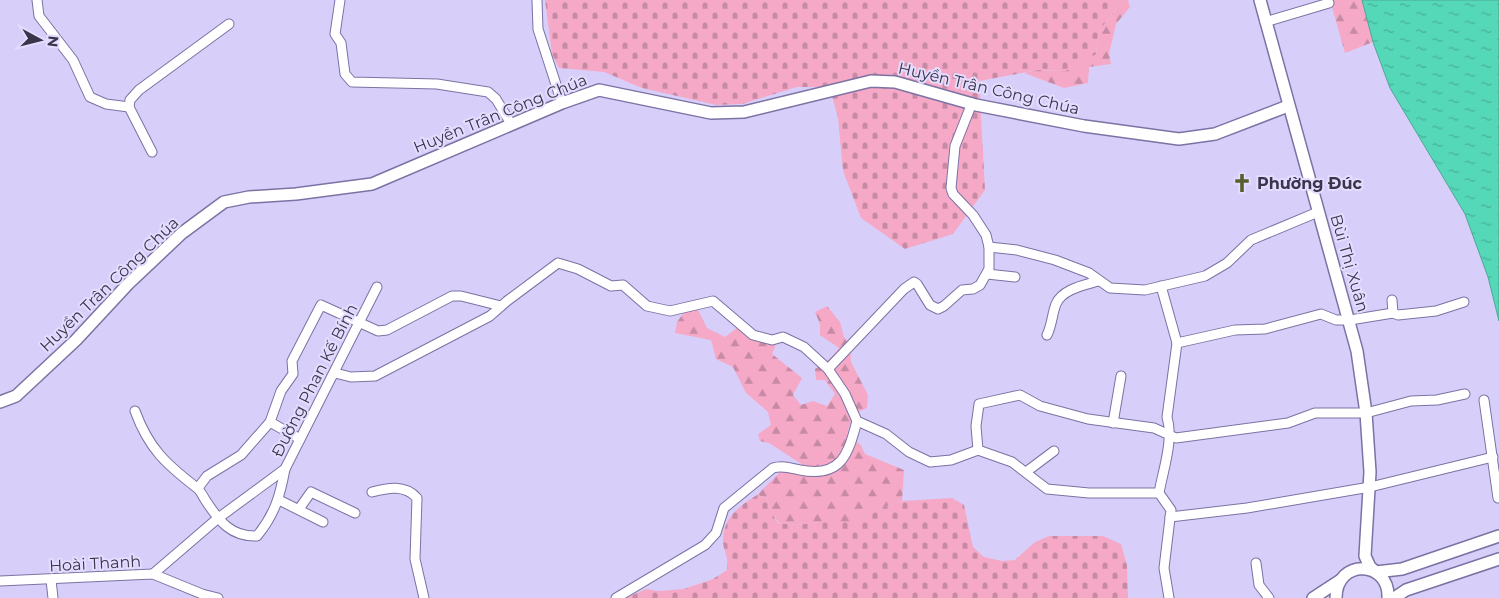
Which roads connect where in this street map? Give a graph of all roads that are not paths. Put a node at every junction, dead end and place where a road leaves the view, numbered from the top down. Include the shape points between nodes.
1 (37, 0) edge
2 (340, 0) edge
3 (537, 0) edge
4 (1260, 0) edge
5 (1329, 3) dead end
6 (1265, 22) junction
7 (229, 24) dead end
8 (562, 103) junction
9 (972, 104) junction
10 (1288, 106) junction
11 (129, 107) junction
12 (511, 124) junction
13 (152, 152) dead end
14 (1318, 212) junction
15 (989, 247) junction
16 (988, 274) junction
17 (1015, 277) dead end
18 (1098, 281) junction
19 (1161, 286) junction
20 (377, 288) dead end
21 (1392, 300) dead end
22 (1464, 302) dead end
23 (501, 306) junction
24 (1393, 313) junction
25 (1350, 320) junction
26 (360, 324) junction
27 (1046, 335) dead end
28 (1177, 343) junction
29 (828, 369) junction
30 (335, 373) junction
31 (1121, 376) dead end
32 (1465, 394) dead end
33 (1484, 400) dead end
34 (0, 402) edge
35 (135, 412) dead end
36 (1366, 413) junction
37 (857, 421) junction
38 (270, 422) junction
39 (1113, 423) junction
40 (1169, 434) junction
41 (300, 439) junction
42 (978, 450) junction
43 (1054, 451) dead end
44 (1493, 456) junction
45 (285, 468) junction
46 (1026, 472) junction
47 (1370, 487) junction
48 (198, 488) junction
49 (372, 492) dead end
50 (1159, 493) junction
51 (1498, 498) edge
52 (279, 500) junction
53 (299, 509) junction
54 (355, 513) dead end
55 (1170, 517) junction
56 (218, 519) junction
57 (323, 522) dead end
58 (1499, 530) edge
59 (1499, 536) edge
60 (1486, 537) junction
61 (1364, 542) junction
62 (1256, 563) dead end
63 (1496, 563) edge
64 (1376, 572) junction
65 (153, 574) junction
66 (1342, 578) junction
67 (51, 580) junction
68 (0, 581) edge
69 (202, 596) edge
70 (53, 598) edge
71 (218, 598) edge
72 (424, 598) edge
73 (616, 598) edge
74 (1168, 598) edge
75 (1269, 598) edge
76 (1314, 598) edge
77 (1336, 598) edge
78 (1388, 598) edge
79 (1394, 598) edge

1 - 11 street via 40,16 73,60 90,97 106,104
2 - 12 street via 335,34 341,43 345,74 352,82 437,84 488,92
3 - 8 street via 538,29
4 - 6 street, Bùi Thị Xuân
5 - 6 street
6 - 10 street, Bùi Thị Xuân
7 - 11 street via 139,90 130,100
8 - 9 street, Huyền Trân Công Chúa via 599,90 711,113 744,112 871,81 895,82
8 - 12 street, Huyền Trân Công Chúa
9 - 10 street, Huyền Trân Công Chúa via 1084,126 1179,139 1215,134
9 - 15 street via 957,141 951,188 954,196 980,225
10 - 14 street, Bùi Thị Xuân
11 - 13 street
12 - 34 street, Huyền Trân Công Chúa via 372,184 224,202 182,233 16,396
14 - 19 street via 1251,240 1227,263 1204,276
14 - 25 street, Bùi Thị Xuân
15 - 16 street
15 - 18 street via 1056,260 1088,273
16 - 17 street
16 - 29 street via 976,287 962,290 938,309 930,305 918,284 912,283
18 - 19 street via 1114,288 1145,290
18 - 27 street via 1076,287 1061,298
19 - 28 street
20 - 26 street, Đường Phan Kế Bính
21 - 24 street
22 - 24 street via 1436,311
23 - 26 street via 452,296 387,330 370,329
23 - 29 street via 558,263 611,286 623,285 647,306 670,312 713,302 753,336 772,340 783,337 804,347
23 - 30 street via 490,316 375,376 350,378
24 - 25 street
25 - 28 street via 1336,320 1321,314 1265,329 1235,330
25 - 36 street, Bùi Thị Xuân
26 - 30 street, Đường Phan Kế Bính
26 - 38 street via 321,305 292,361 293,374 281,391
28 - 40 street via 1167,417
29 - 37 street via 845,394
30 - 41 street, Đường Phan Kế Bính
31 - 39 street
32 - 36 street via 1411,401
33 - 44 street
35 - 48 street via 148,443 180,476
36 - 40 street via 1315,413 1288,423 1176,438
36 - 47 street, Bùi Thị Xuân
37 - 42 street via 886,434 909,452 930,462 950,460
37 - 73 street via 846,456 836,466 817,473 782,466 773,468 724,508 716,532 705,545
38 - 41 street
38 - 48 street via 241,455 207,476
39 - 40 street via 1154,428
39 - 42 street via 1040,406 1020,395 1001,398 978,406
40 - 50 street
41 - 45 street, Đường Phan Kế Bính
42 - 46 street via 1012,462
43 - 46 street
44 - 47 street
44 - 51 street
45 - 52 street
45 - 56 street, Đường Phan Kế Bính
46 - 50 street via 1051,490
47 - 55 street
47 - 61 street, Bùi Thị Xuân
48 - 56 street
49 - 72 street via 390,487 409,491 417,498 415,559
50 - 55 street via 1171,510
52 - 53 street
52 - 56 street via 257,536 233,532
53 - 54 street via 310,492
53 - 57 street
55 - 74 street via 1164,568
56 - 65 street, Đường Phan Kế Bính
58 - 60 street
59 - 60 street
60 - 64 street via 1402,569
61 - 64 street via 1365,556
61 - 66 street via 1355,562
62 - 75 street via 1259,585
63 - 79 street via 1406,590
64 - 66 street via 1360,568
64 - 78 street via 1387,587
65 - 67 street, Hoài Thanh
65 - 69 street, Hoài Thanh
66 - 76 street
66 - 77 street
67 - 68 street, Hoài Thanh
67 - 70 street
69 - 71 street, Hoài Thanh

